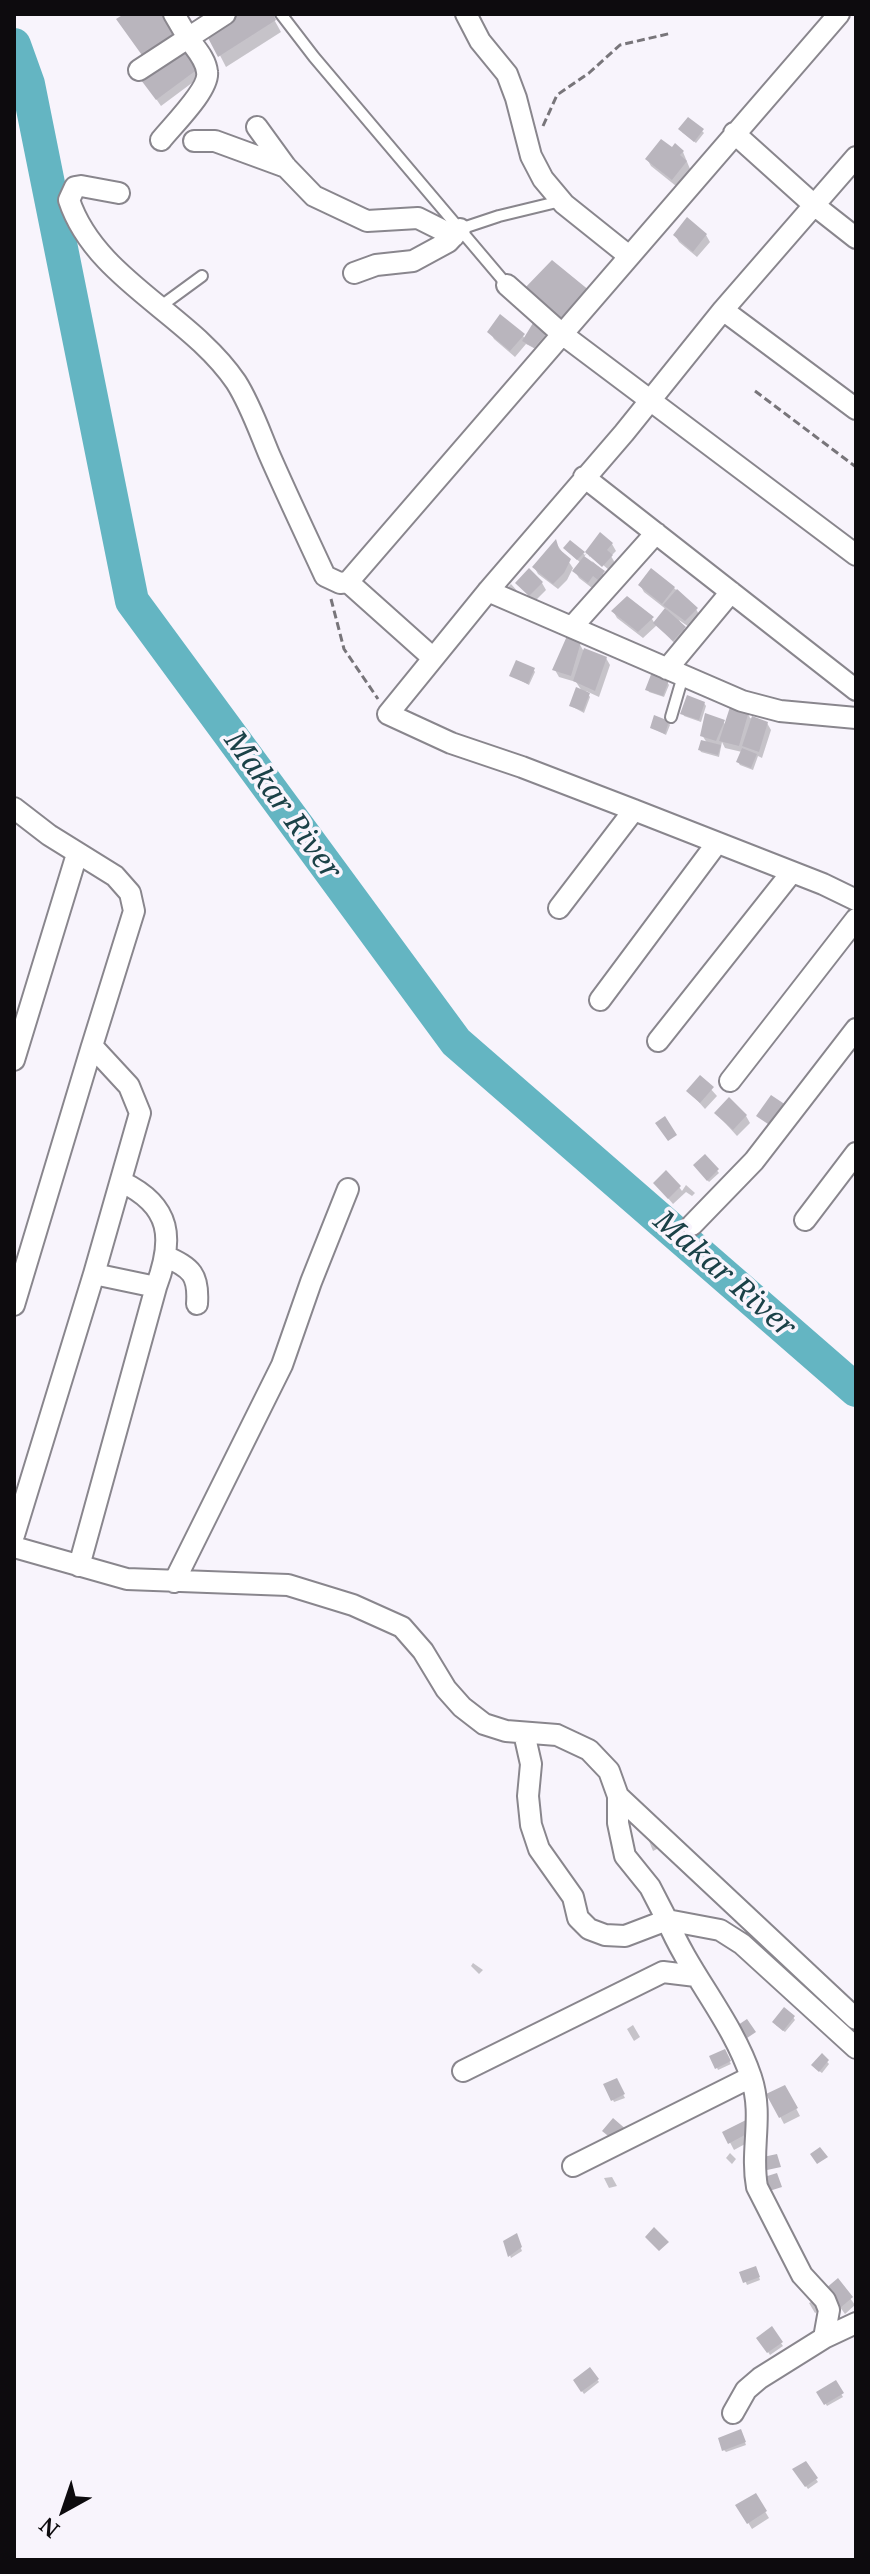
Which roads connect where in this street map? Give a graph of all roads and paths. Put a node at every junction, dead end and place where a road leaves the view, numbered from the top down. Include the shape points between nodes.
1 (174, 14) edge
2 (225, 14) edge
3 (281, 14) edge
4 (466, 14) edge
5 (839, 14) edge
6 (672, 33) dead end
7 (188, 38) junction
8 (139, 70) dead end
9 (257, 127) dead end
10 (734, 133) junction
11 (161, 140) dead end
12 (194, 141) dead end
13 (531, 156) junction
14 (856, 157) edge
15 (286, 167) junction
16 (119, 193) dead end
17 (561, 201) junction
18 (814, 205) junction
19 (457, 233) junction
20 (856, 238) edge
21 (629, 256) junction
22 (354, 273) dead end
23 (202, 276) dead end
24 (507, 285) joint
25 (161, 306) junction
26 (723, 310) junction
27 (562, 334) junction
28 (755, 391) dead end
29 (650, 400) junction
30 (856, 409) edge
31 (856, 467) edge
32 (584, 477) junction
33 (656, 533) junction
34 (856, 555) edge
35 (325, 576) junction
36 (348, 582) junction
37 (488, 591) junction
38 (731, 592) junction
39 (572, 627) junction
40 (433, 658) junction
41 (675, 673) junction
42 (856, 690) edge
43 (388, 714) junction
44 (671, 717) dead end
45 (856, 718) edge
46 (14, 809) edge
47 (634, 810) junction
48 (717, 843) junction
49 (77, 854) junction
50 (792, 872) junction
51 (856, 900) edge
52 (559, 908) dead end
53 (856, 919) edge
54 (600, 1000) dead end
55 (856, 1029) edge
56 (658, 1041) dead end
57 (92, 1046) junction
58 (14, 1060) edge
59 (730, 1081) dead end
60 (856, 1153) edge
61 (130, 1186) junction
62 (348, 1189) dead end
63 (805, 1220) dead end
64 (692, 1225) dead end
65 (165, 1256) junction
66 (94, 1274) junction
67 (156, 1287) junction
68 (197, 1304) dead end
69 (14, 1305) edge
70 (14, 1535) edge
71 (14, 1547) edge
72 (79, 1566) junction
73 (174, 1582) junction
74 (524, 1733) junction
75 (618, 1796) junction
76 (667, 1920) junction
77 (696, 1976) junction
78 (856, 2019) edge
79 (856, 2048) edge
80 (463, 2071) dead end
81 (751, 2077) junction
82 (573, 2166) dead end
83 (856, 2323) edge
84 (824, 2338) junction
85 (733, 2413) dead end

1 - 7 street
2 - 7 street
3 - 19 lane
4 - 13 street via 507,74
5 - 10 street
6 - 13 path via 620,45 557,95
7 - 8 street
7 - 11 street via 203,59 207,79
9 - 15 street
10 - 18 street
10 - 21 street
12 - 15 street via 215,141
13 - 17 street
14 - 18 street
15 - 19 street via 314,196 367,221 418,218
16 - 25 street via 81,186 69,200 104,257
17 - 19 lane
17 - 21 street
18 - 20 street
18 - 26 street
19 - 22 street via 413,261
19 - 24 lane
21 - 27 street
23 - 25 lane
24 - 27 street
25 - 35 street via 214,354 237,384
26 - 29 street
26 - 30 street
27 - 29 street
27 - 36 street
28 - 31 path
29 - 32 street
29 - 34 street
32 - 33 street
32 - 37 street
33 - 38 street
33 - 39 street
35 - 36 street
35 - 43 path via 344,649
36 - 40 street
37 - 39 street
37 - 40 street
38 - 41 street
38 - 42 street
39 - 41 street
40 - 43 street
41 - 44 lane
41 - 45 street via 780,711
43 - 47 street via 451,743
46 - 49 street
47 - 48 street
47 - 52 street
48 - 50 street
48 - 54 street
49 - 57 street via 115,876 130,893 134,911
49 - 58 street
50 - 51 street
50 - 56 street
53 - 59 street
55 - 64 street via 754,1161
57 - 61 street via 129,1086 140,1113 128,1156
57 - 69 street
60 - 63 street
61 - 65 street via 161,1216 168,1235
61 - 66 street
62 - 73 street via 282,1365
65 - 67 street
65 - 68 street via 194,1275
66 - 67 street
66 - 70 street
67 - 72 street
71 - 72 street
72 - 73 street via 127,1579
73 - 74 street via 288,1585 353,1605 402,1627 446,1689 484,1724
74 - 75 street via 557,1735 589,1750 609,1771
74 - 76 street via 531,1764 531,1825 539,1849 573,1897 578,1918 589,1929 625,1936
75 - 76 street via 625,1856
75 - 78 street
76 - 77 street
76 - 79 street via 720,1930 742,1944
77 - 80 street via 663,1972
77 - 81 street
81 - 82 street
81 - 84 street via 759,2125 757,2187 802,2275 825,2300 829,2310
83 - 84 street
84 - 85 street via 760,2378

